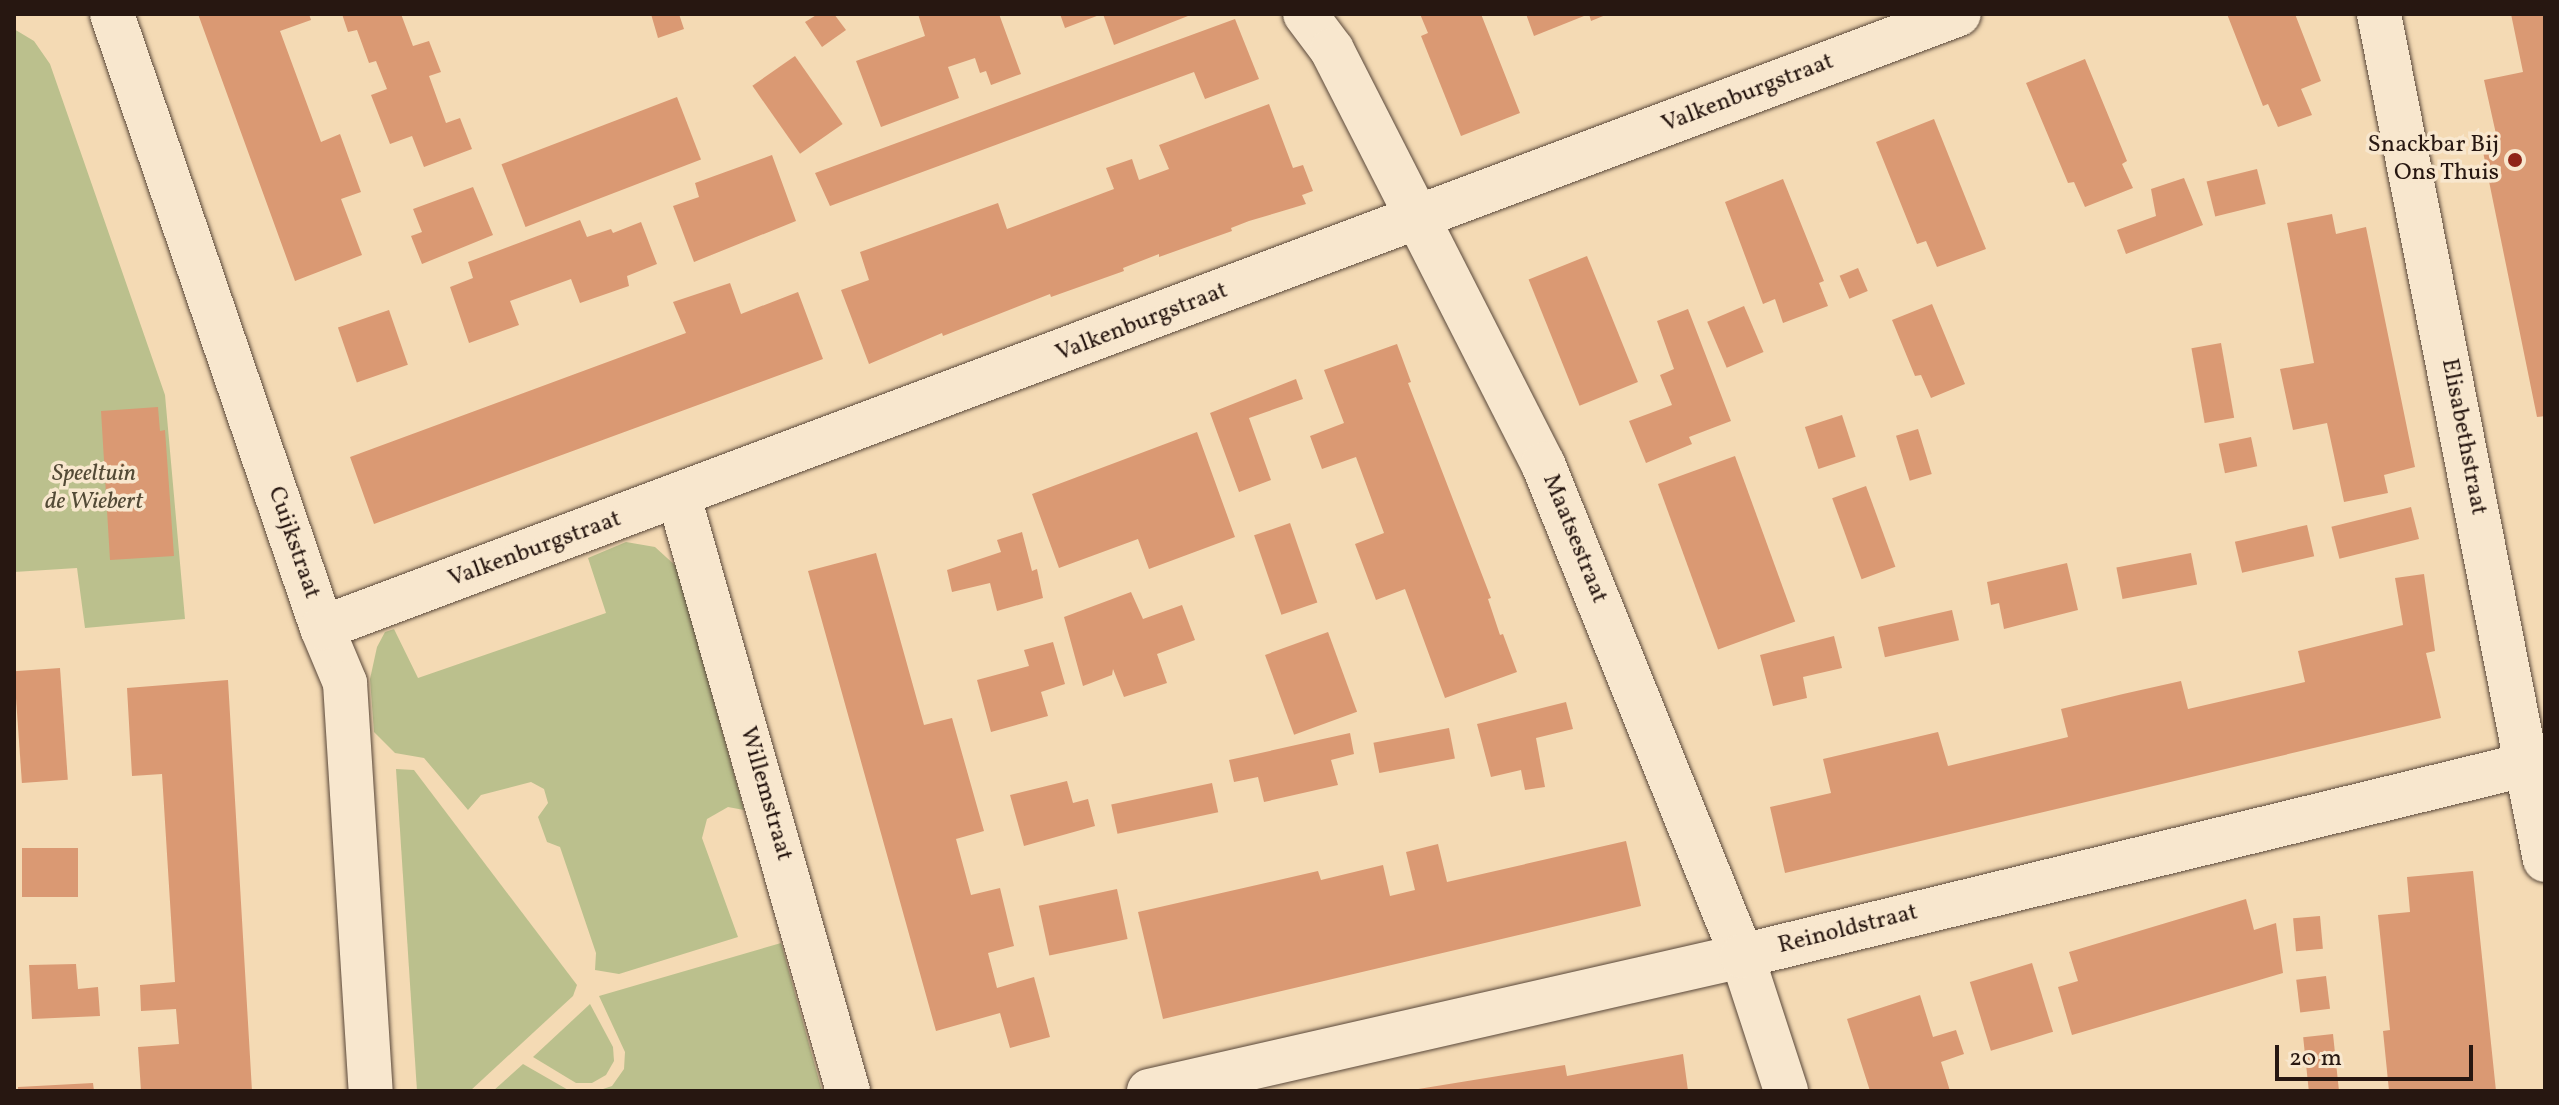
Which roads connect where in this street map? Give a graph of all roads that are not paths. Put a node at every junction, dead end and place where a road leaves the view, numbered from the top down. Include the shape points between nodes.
1 (112, 14) edge
2 (1305, 14) edge
3 (1959, 14) edge
4 (2379, 14) edge
5 (1419, 219) junction
6 (679, 497) junction
7 (322, 628) junction
8 (2536, 763) edge
9 (2545, 860) edge
10 (1742, 956) junction
11 (371, 1091) edge
12 (848, 1091) edge
13 (1149, 1091) edge
14 (1786, 1091) edge

1 - 7 street, Cuijkstraat
2 - 5 street, Maatsestraat via 1332,50
3 - 5 street, Valkenburgstraat
4 - 8 street, Elisabethstraat
5 - 6 street, Valkenburgstraat
5 - 10 street, Maatsestraat via 1543,464
6 - 7 street, Valkenburgstraat
6 - 12 street, Willemstraat
7 - 11 street, Cuijkstraat via 345,683
8 - 9 street, Elisabethstraat
8 - 10 street, Reinoldstraat
10 - 13 street, Reinoldstraat
10 - 14 street, Maatsestraat

